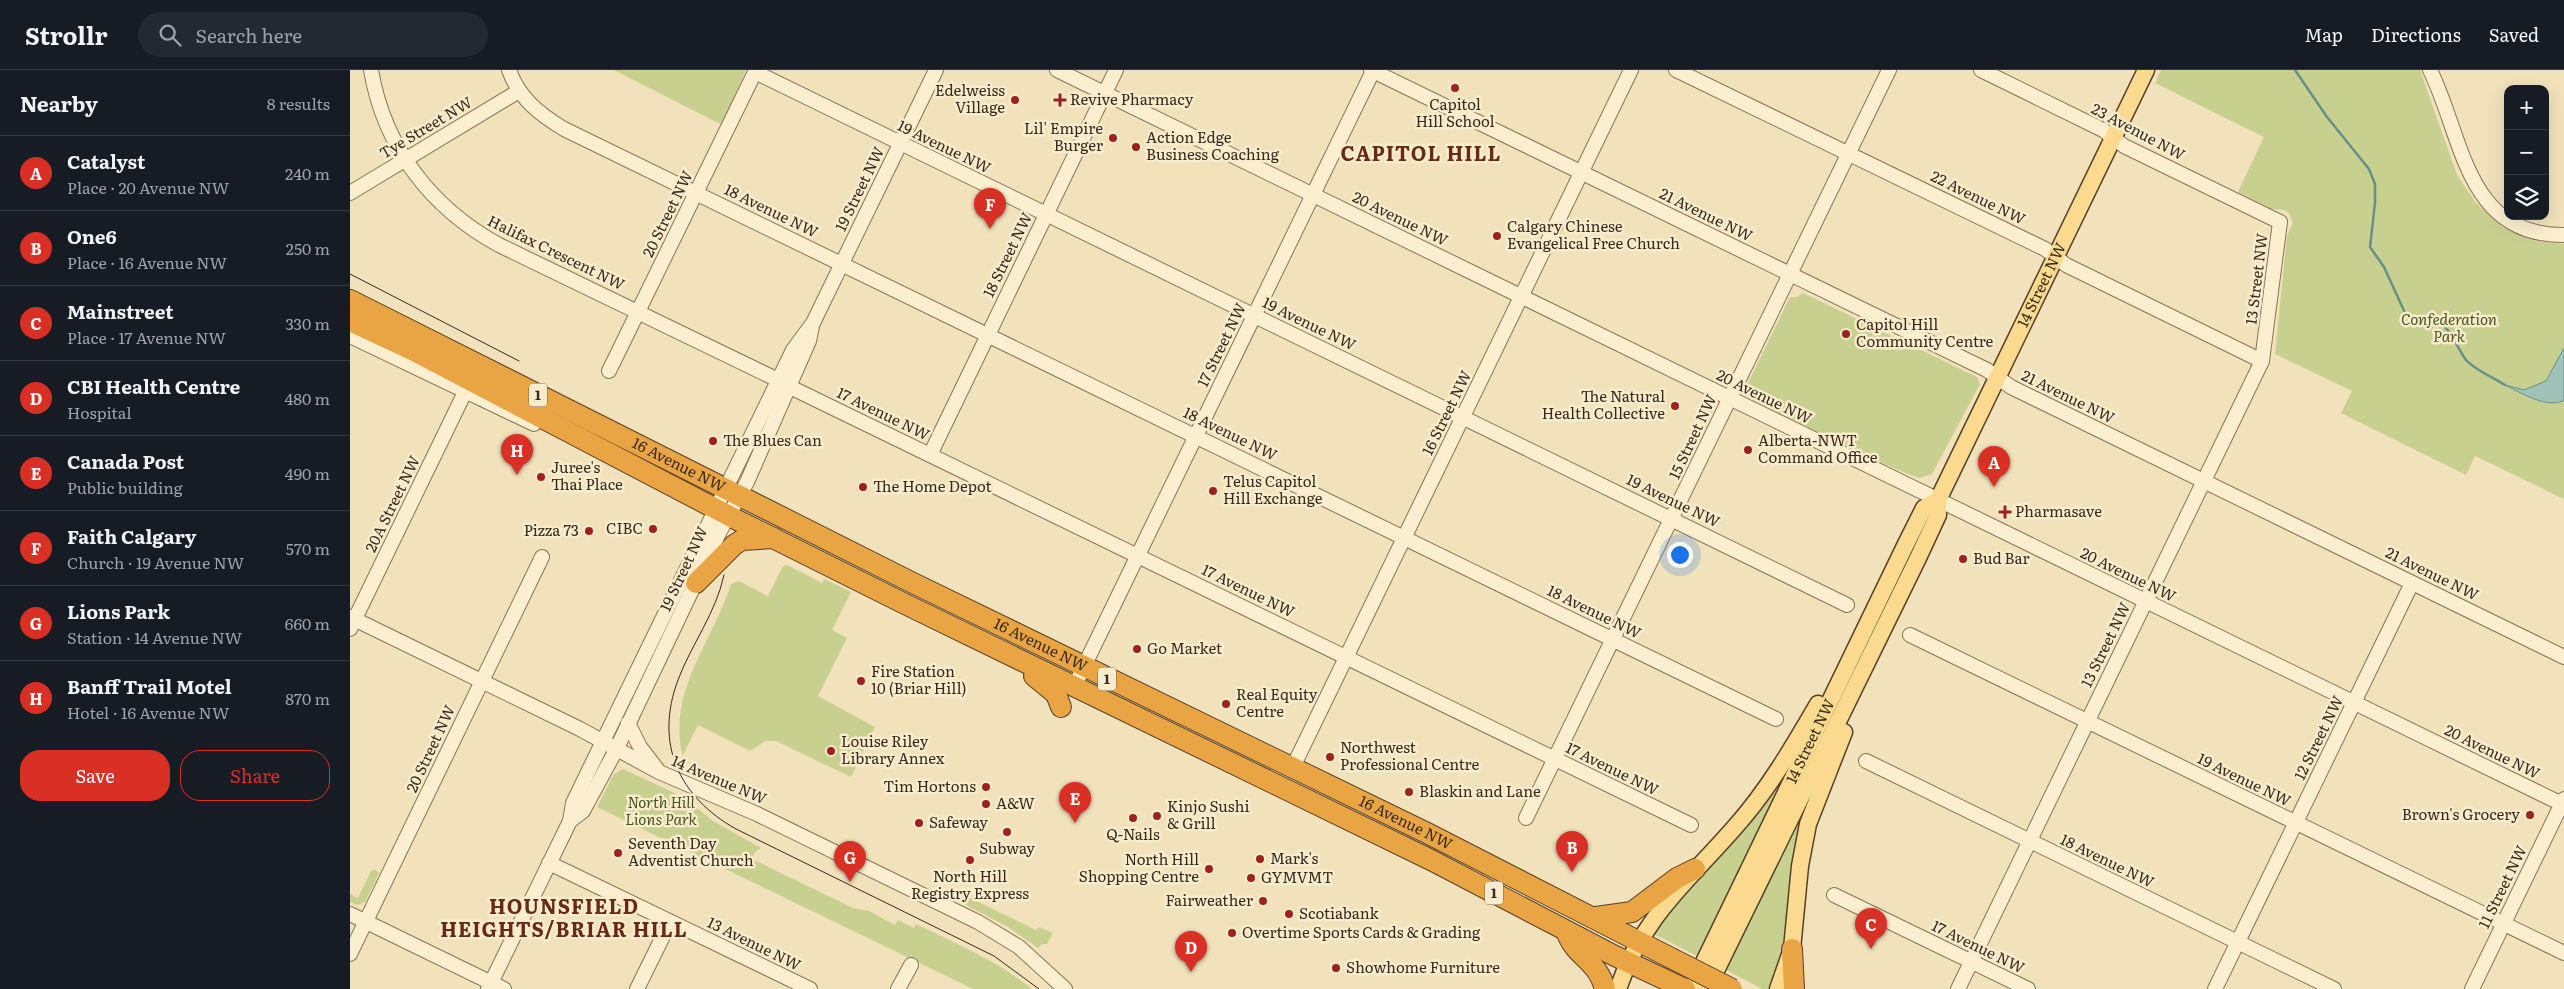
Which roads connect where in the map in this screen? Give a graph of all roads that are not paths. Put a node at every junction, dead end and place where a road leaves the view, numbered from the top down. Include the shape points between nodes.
1 (371, 70) edge
2 (510, 70) edge
3 (936, 70) edge
4 (1058, 70) edge
5 (1116, 70) edge
6 (1631, 70) edge
7 (1676, 70) edge
8 (1889, 70) edge
9 (1981, 70) edge
10 (2146, 70) edge
11 (756, 71) edge
12 (1372, 71) edge
13 (2434, 73) edge
14 (519, 91) junction
15 (1105, 93) junction
16 (2114, 137) junction
17 (900, 143) junction
18 (1849, 154) junction
19 (404, 159) junction
20 (1581, 172) junction
21 (350, 193) edge
22 (697, 193) junction
23 (1313, 195) junction
24 (1046, 214) junction
25 (2280, 222) joint
26 (2564, 235) edge
27 (2055, 257) junction
28 (842, 263) junction
29 (1791, 274) junction
30 (1521, 297) junction
31 (350, 300) edge
32 (638, 312) junction
33 (1255, 315) junction
34 (350, 321) edge
35 (988, 335) junction
36 (350, 336) edge
37 (2262, 361) junction
38 (609, 371) dead end
39 (1997, 376) junction
40 (784, 384) junction
41 (465, 392) junction
42 (1729, 398) junction
43 (1463, 417) junction
44 (552, 422) junction
45 (1197, 436) junction
46 (930, 455) junction
47 (2204, 481) junction
48 (733, 492) junction
49 (1938, 500) junction
50 (722, 512) junction
51 (1672, 519) junction
52 (1405, 537) junction
53 (776, 538) junction
54 (1138, 556) junction
55 (542, 557) dead end
56 (696, 583) junction
57 (2412, 583) junction
58 (2145, 601) junction
59 (1847, 605) dead end
60 (352, 622) edge
61 (1910, 635) dead end
62 (1861, 637) junction
63 (1612, 639) junction
64 (1875, 645) junction
65 (1346, 657) junction
66 (2564, 657) edge
67 (1014, 658) junction
68 (1084, 667) junction
69 (482, 681) junction
70 (1074, 687) junction
71 (2354, 703) junction
72 (1061, 707) dead end
73 (1776, 719) dead end
74 (2087, 722) junction
75 (628, 724) junction
76 (603, 742) junction
77 (616, 750) junction
78 (1555, 759) junction
79 (1866, 761) dead end
80 (1292, 769) junction
81 (659, 772) junction
82 (2563, 802) edge
83 (1526, 818) dead end
84 (570, 820) junction
85 (2296, 823) junction
86 (1690, 825) dead end
87 (2030, 841) junction
88 (549, 864) junction
89 (1694, 869) junction
90 (1834, 894) dead end
91 (350, 914) edge
92 (1594, 917) junction
93 (366, 921) junction
94 (670, 922) junction
95 (2503, 924) junction
96 (1565, 930) junction
97 (1640, 941) junction
98 (2238, 942) junction
99 (1792, 949) junction
100 (350, 954) edge
101 (2564, 954) edge
102 (1629, 962) junction
103 (1971, 962) junction
104 (911, 965) dead end
105 (489, 986) edge
106 (504, 989) edge
107 (637, 989) edge
108 (810, 989) edge
109 (898, 989) edge
110 (1065, 989) edge
111 (1605, 989) edge
112 (1618, 989) edge
113 (1685, 989) edge
114 (1691, 989) edge
115 (1707, 989) edge
116 (1732, 989) edge
117 (1778, 989) edge
118 (1794, 989) edge
119 (1958, 989) edge
120 (2028, 989) edge
121 (2215, 989) edge
122 (2334, 989) edge
123 (2472, 989) edge

1 - 19 street, Halifax Crescent NW via 381,110
2 - 14 street, 18 Avenue NW
3 - 17 street, 19 Street NW
4 - 15 street, 20 Avenue NW
5 - 15 street, 18 Street NW
6 - 20 street, 16 Street NW
7 - 18 street, 22 Avenue NW
8 - 18 street, 15 Street NW
9 - 16 street, 23 Avenue NW
10 - 16 main road, 14 Street NW
11 - 17 street, 19 Avenue NW
11 - 22 street, 20 Street NW
12 - 20 street, 21 Avenue NW
12 - 23 street, 17 Street NW
13 - 26 street via 2466,169 2489,204 2515,224 2548,235
14 - 19 street, Tye Street NW
14 - 22 street, 18 Avenue NW via 538,114 564,129
15 - 23 street, 20 Avenue NW
15 - 24 street, 18 Street NW
16 - 25 street, 23 Avenue NW via 2124,146
16 - 27 main road, 14 Street NW
17 - 24 street, 19 Avenue NW
17 - 28 street, 19 Street NW
18 - 27 street, 22 Avenue NW via 2045,249
18 - 29 street, 15 Street NW
19 - 21 street, Tye Street NW
19 - 32 street, Halifax Crescent NW via 433,196 469,227 499,245
20 - 29 street, 21 Avenue NW
20 - 30 street, 16 Street NW
22 - 28 street, 18 Avenue NW
22 - 32 street, 20 Street NW
23 - 30 street, 20 Avenue NW
23 - 33 street, 17 Street NW
24 - 33 street, 19 Avenue NW
24 - 35 street, 18 Street NW
25 - 37 street, 13 Street NW
27 - 37 street, 22 Avenue NW via 2066,266
27 - 39 main road, 14 Street NW
28 - 35 street, 18 Avenue NW
28 - 40 street, 19 Street NW via 813,323 799,339
29 - 39 street, 21 Avenue NW
29 - 42 street, 15 Street NW
30 - 42 street, 20 Avenue NW
30 - 43 street, 16 Street NW
31 - 48 highway, 16 Avenue NW / 1
32 - 38 street, 20 Street NW
32 - 40 street, 17 Avenue NW
33 - 43 street, 19 Avenue NW
33 - 45 street, 17 Street NW
34 - 44 highway, 16 Avenue NW / 1
35 - 45 street, 18 Avenue NW
35 - 46 street, 18 Street NW
36 - 41 street, 16 Avenue NW
37 - 47 street, 13 Street NW
39 - 47 street, 21 Avenue NW via 2011,388
39 - 49 main road, 14 Street NW
40 - 46 street, 17 Avenue NW
40 - 48 street, 19 Street NW
41 - 44 street, 16 Avenue NW via 531,423
41 - 60 street, 20A Street NW
42 - 49 street, 20 Avenue NW
42 - 51 street, 15 Street NW
43 - 51 street, 19 Avenue NW
43 - 52 street, 16 Street NW
44 - 50 highway, 16 Avenue NW / 1
45 - 52 street, 18 Avenue NW
45 - 54 street, 17 Street NW
46 - 54 street, 17 Avenue NW
47 - 57 street, 21 Avenue NW
47 - 58 street, 13 Street NW
48 - 50 street, 19 Street NW
48 - 68 highway, 16 Avenue NW / 1
49 - 58 street, 20 Avenue NW
49 - 62 main road, 14 Street NW via 1924,508
49 - 64 main road, 14 Street NW via 1938,515
50 - 53 highway, 16 Avenue NW / 1
50 - 56 street, 19 Street NW
50 - 76 street, 19 Street NW
51 - 59 street, 19 Avenue NW
51 - 63 street, 15 Street NW
52 - 63 street, 18 Avenue NW
52 - 65 street, 16 Street NW
53 - 56 highway via 742,540
53 - 67 highway, 16 Avenue NW / 1
54 - 65 street, 17 Avenue NW
54 - 68 street, 17 Street NW
55 - 69 street, 20 Street NW
56 - 75 street, 19 Street NW
57 - 66 street, 21 Avenue NW
57 - 71 street, 12 Street NW
58 - 71 street, 20 Avenue NW
58 - 74 street, 13 Street NW
60 - 69 street, 14 Avenue NW
61 - 74 street, 19 Avenue NW
62 - 89 main road via 1780,768 1736,827
62 - 114 main road, 14 Street NW
63 - 73 street, 18 Avenue NW
63 - 78 street, 15 Street NW
64 - 99 main road via 1808,824 1800,866
64 - 115 main road, 14 Street NW
65 - 78 street, 17 Avenue NW
65 - 80 street, 16 Street NW
67 - 70 highway, 16 Avenue NW / 1
67 - 72 highway via 1056,694
68 - 70 street, 17 Street NW
68 - 80 highway, 16 Avenue NW / 1
69 - 76 street, 14 Avenue NW
69 - 93 street, 20 Street NW
70 - 96 highway, 16 Avenue NW / 1 via 1431,860
71 - 82 street, 20 Avenue NW
71 - 85 street, 12 Street NW
74 - 85 street, 19 Avenue NW
74 - 87 street, 13 Street NW
75 - 77 street, 19 Street NW
75 - 81 street
76 - 77 street, 14 Avenue NW
76 - 84 street, 19 Street NW via 573,803
77 - 81 street, 14 Avenue NW
77 - 84 street, 19 Street NW via 582,811
78 - 83 street, 15 Street NW
78 - 86 street, 17 Avenue NW
79 - 87 street, 18 Avenue NW
80 - 92 highway, 16 Avenue NW / 1
81 - 110 street, 14 Avenue NW via 757,814 993,930 1032,957
82 - 95 street, 11 Street NW
84 - 88 street, 19 Street NW
85 - 95 street, 19 Avenue NW
85 - 98 street, 12 Street NW
87 - 98 street, 18 Avenue NW
87 - 103 street, 13 Street NW
88 - 94 street, 13 Avenue NW
88 - 105 street, 19 Street NW
89 - 92 highway via 1632,912
89 - 97 main road via 1658,912
90 - 103 street, 17 Avenue NW
91 - 93 street
92 - 97 highway, 16 Avenue NW / 1
93 - 100 street, 20 Street NW
93 - 105 street
94 - 107 street
94 - 108 street, 13 Avenue NW
95 - 101 street, 19 Avenue NW
95 - 123 street, 11 Street NW
96 - 102 highway, 16 Avenue NW / 1
96 - 111 highway via 1574,947 1595,966
97 - 102 main road
97 - 116 highway, 16 Avenue NW / 1, bridge
98 - 121 street, 12 Street NW
98 - 122 street, 18 Avenue NW
99 - 117 main road
99 - 118 highway
102 - 112 main road
102 - 113 highway, 16 Avenue NW / 1
103 - 119 street, 13 Street NW
103 - 120 street, 17 Avenue NW
104 - 109 street
105 - 106 street

